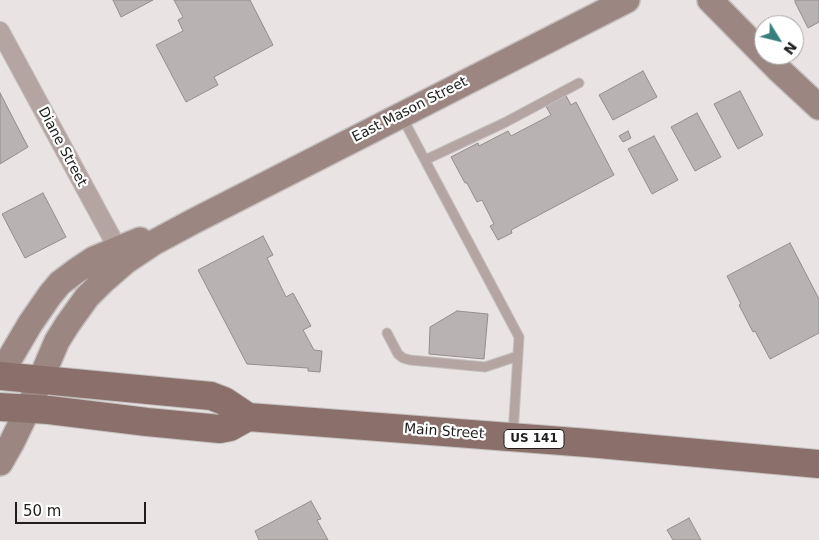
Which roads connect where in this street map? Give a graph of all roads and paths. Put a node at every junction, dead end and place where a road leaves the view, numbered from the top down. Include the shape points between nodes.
1 (627, 0) edge
2 (710, 0) edge
3 (0, 31) edge
4 (579, 82) dead end
5 (819, 106) edge
6 (401, 115) junction
7 (425, 160) junction
8 (122, 255) junction
9 (387, 334) dead end
10 (518, 356) junction
11 (0, 376) edge
12 (40, 379) junction
13 (0, 407) edge
14 (28, 408) junction
15 (248, 416) junction
16 (513, 437) junction
17 (0, 463) edge
18 (819, 464) edge

1 - 6 main road, East Mason Street
2 - 5 main road
3 - 8 street, Diane Street
4 - 7 lane via 504,123
6 - 7 lane
6 - 8 main road, East Mason Street
7 - 10 lane via 519,337
8 - 11 main road, East Mason Street via 94,259 60,283 35,316
8 - 12 main road, East Mason Street via 75,313
9 - 10 lane via 398,354 410,360 486,367
10 - 16 lane
11 - 12 main road, Main Street / US 141
12 - 14 main road, East Mason Street
12 - 15 main road, Main Street / US 141 via 211,396
13 - 14 main road
14 - 15 main road via 220,429
14 - 17 main road, East Mason Street
15 - 16 main road, Main Street / US 141
16 - 18 main road, Main Street / US 141

